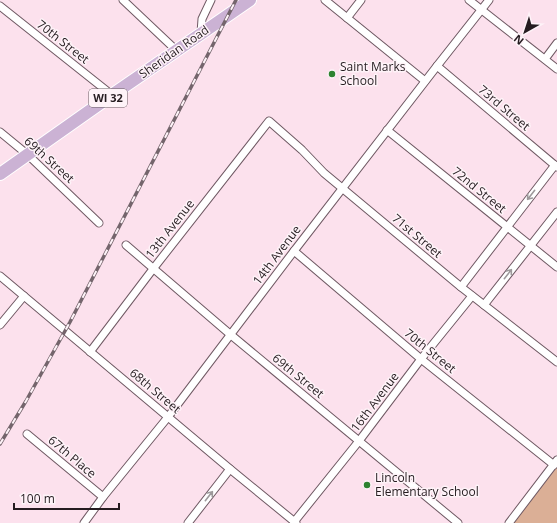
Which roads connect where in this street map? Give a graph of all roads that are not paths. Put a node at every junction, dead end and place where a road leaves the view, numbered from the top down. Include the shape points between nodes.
1 (123, 0) edge
2 (211, 0) edge
3 (250, 0) edge
4 (325, 0) edge
5 (361, 0) edge
6 (469, 0) edge
7 (489, 0) edge
8 (0, 6) edge
9 (482, 10) junction
10 (347, 18) junction
11 (201, 33) junction
12 (557, 43) edge
13 (177, 51) junction
14 (545, 59) junction
15 (436, 66) junction
16 (557, 69) edge
17 (425, 81) junction
18 (112, 95) junction
19 (269, 121) joint
20 (387, 130) junction
21 (0, 132) edge
22 (28, 155) junction
23 (556, 166) edge
24 (0, 174) edge
25 (342, 188) junction
26 (557, 212) edge
27 (99, 223) dead end
28 (506, 226) junction
29 (126, 246) dead end
30 (530, 246) junction
31 (294, 251) junction
32 (557, 267) edge
33 (153, 269) junction
34 (0, 276) edge
35 (461, 287) junction
36 (24, 296) junction
37 (472, 296) junction
38 (484, 305) junction
39 (0, 325) edge
40 (231, 335) junction
41 (90, 352) junction
42 (421, 359) junction
43 (557, 362) edge
44 (168, 417) junction
45 (27, 434) dead end
46 (359, 441) junction
47 (555, 462) edge
48 (230, 469) junction
49 (103, 497) junction
50 (293, 520) edge
51 (84, 523) edge
52 (188, 523) edge
53 (283, 523) edge
54 (458, 523) edge
55 (510, 523) edge

1 - 13 street
2 - 11 street via 202,19
3 - 11 main road, Sheridan Road / WI 32
4 - 10 street
5 - 10 street
6 - 9 street
7 - 9 street, 14th Avenue
8 - 18 street, 70th Street
9 - 14 street
9 - 15 street, 14th Avenue
10 - 17 street
11 - 13 main road, Sheridan Road / WI 32
12 - 14 street
13 - 18 main road, Sheridan Road / WI 32
14 - 16 street
15 - 17 street, 14th Avenue
15 - 23 street, 73rd Street
17 - 20 street, 14th Avenue
18 - 22 main road, Sheridan Road / WI 32
19 - 25 street, 71st Street
19 - 33 street, 13th Avenue
20 - 25 street, 14th Avenue
20 - 28 street, 72nd Street
21 - 22 street, 69th Street
22 - 24 main road, Sheridan Road / WI 32
22 - 27 street, 69th Street
23 -> 28 street
25 - 31 street, 14th Avenue
25 - 35 street, 71st Street
26 - 30 street
28 - 30 street, 72nd Street
28 - 35 street
29 - 33 street, 69th Street
30 - 32 street, 72nd Street
38 -> 30 street
31 - 40 street, 14th Avenue
31 - 42 street, 70th Street
33 - 40 street, 69th Street
33 - 41 street, 13th Avenue
34 - 36 street, 68th Street
35 - 37 street, 71st Street
36 - 39 street
36 - 41 street, 68th Street
37 - 38 street, 71st Street
37 - 42 street, 16th Avenue
38 - 43 street, 71st Street
40 - 44 street, 14th Avenue
40 - 46 street, 69th Street
41 - 44 street, 68th Street
42 - 46 street, 16th Avenue
42 - 47 street, 70th Street
44 - 48 street, 68th Street
44 - 49 street, 14th Avenue
45 - 49 street, 67th Place
46 - 50 street, 16th Avenue
46 - 54 street, 69th Street
47 - 55 street
48 - 50 street, 68th Street
52 -> 48 street
49 - 51 street, 14th Avenue
50 - 53 street, 16th Avenue

